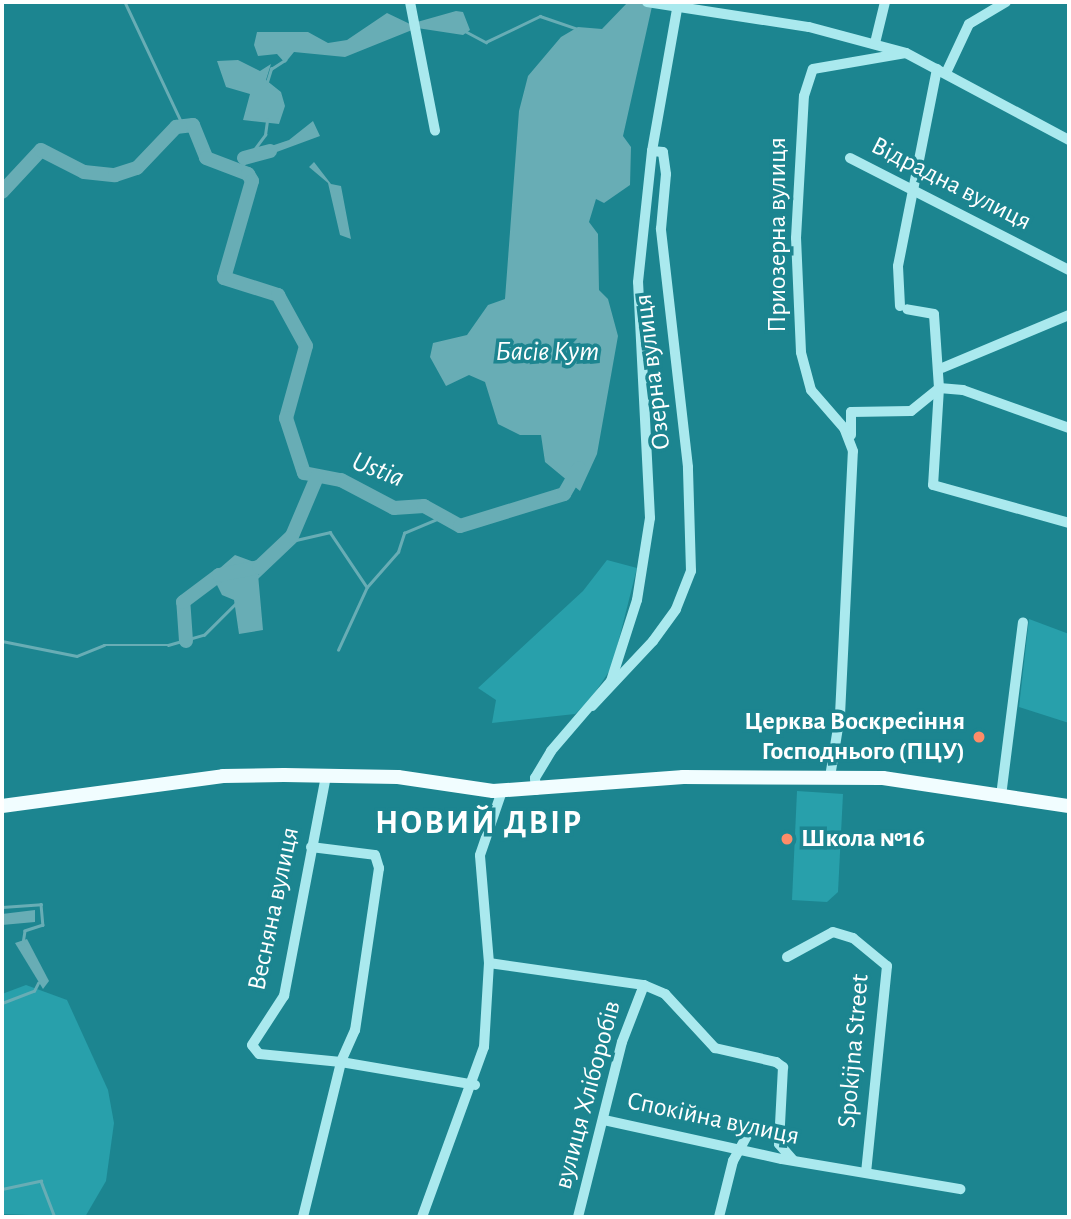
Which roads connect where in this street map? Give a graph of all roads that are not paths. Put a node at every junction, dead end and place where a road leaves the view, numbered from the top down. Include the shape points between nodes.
1 (410, 2) edge
2 (648, 2) edge
3 (885, 2) edge
4 (1006, 2) edge
5 (677, 9) junction
6 (875, 43) junction
7 (906, 53) junction
8 (942, 71) junction
9 (435, 131) dead end
10 (1069, 140) edge
11 (652, 151) junction
12 (850, 158) dead end
13 (913, 186) junction
14 (1069, 270) edge
15 (1069, 315) edge
16 (942, 368) junction
17 (939, 388) junction
18 (1069, 428) edge
19 (853, 452) junction
20 (1069, 523) edge
21 (1023, 622) dead end
22 (592, 706) junction
23 (326, 775) junction
24 (830, 777) junction
25 (536, 790) junction
26 (502, 791) junction
27 (1001, 796) junction
28 (2, 806) edge
29 (1069, 806) edge
30 (311, 847) junction
31 (787, 957) dead end
32 (489, 963) junction
33 (644, 985) junction
34 (341, 1062) junction
35 (475, 1085) junction
36 (604, 1120) junction
37 (778, 1134) junction
38 (740, 1150) junction
39 (793, 1160) junction
40 (860, 1171) junction
41 (960, 1189) dead end
42 (303, 1217) edge
43 (422, 1217) edge
44 (578, 1217) edge
45 (719, 1217) edge

1 - 9 street
2 - 5 street
3 - 6 street
4 - 8 street via 969,24
5 - 6 street via 758,17
5 - 11 street
6 - 7 street
7 - 8 street
7 - 19 street, Приозерна вулиця via 826,65 806,80 796,238 801,352 811,390 844,428
8 - 10 street
8 - 13 street
11 - 22 street via 638,282 650,518 628,633 611,681
11 - 22 street, Озерна вулиця via 663,152 666,166 661,229 688,467 691,571 676,609 653,641
12 - 13 street, Відрадна вулиця
13 - 14 street, Відрадна вулиця
13 - 16 street via 896,290 904,307 934,314
15 - 16 street
16 - 17 street
17 - 18 street via 963,390
17 - 19 street via 911,411 848,414
17 - 20 street via 933,485
19 - 24 street, Приозерна вулиця via 840,715
21 - 27 street
22 - 25 street via 551,751 535,778
23 - 26 main road
23 - 28 main road via 223,776
23 - 30 street, Весняна вулиця
24 - 25 main road via 683,777
24 - 27 main road via 898,779
25 - 26 main road
26 - 32 street via 481,855
27 - 29 main road
30 - 34 street via 375,855 379,868 355,1030
30 - 34 street, Весняна вулиця via 284,996 252,1045 259,1054
31 - 40 street, Spokijna Street via 833,932 853,938 887,966
32 - 33 street
32 - 35 street
33 - 36 street, вулиця Хліборобів via 622,1042
33 - 37 street, Спокійна вулиця via 665,994 715,1048 783,1067
34 - 35 street
34 - 42 street
35 - 43 street
36 - 38 street, Спокійна вулиця
36 - 44 street, вулиця Хліборобів
37 - 38 street via 750,1130
37 - 39 street via 783,1154
38 - 39 street, Спокійна вулиця
38 - 45 street
39 - 40 street, Спокійна вулиця
40 - 41 street, Спокійна вулиця

